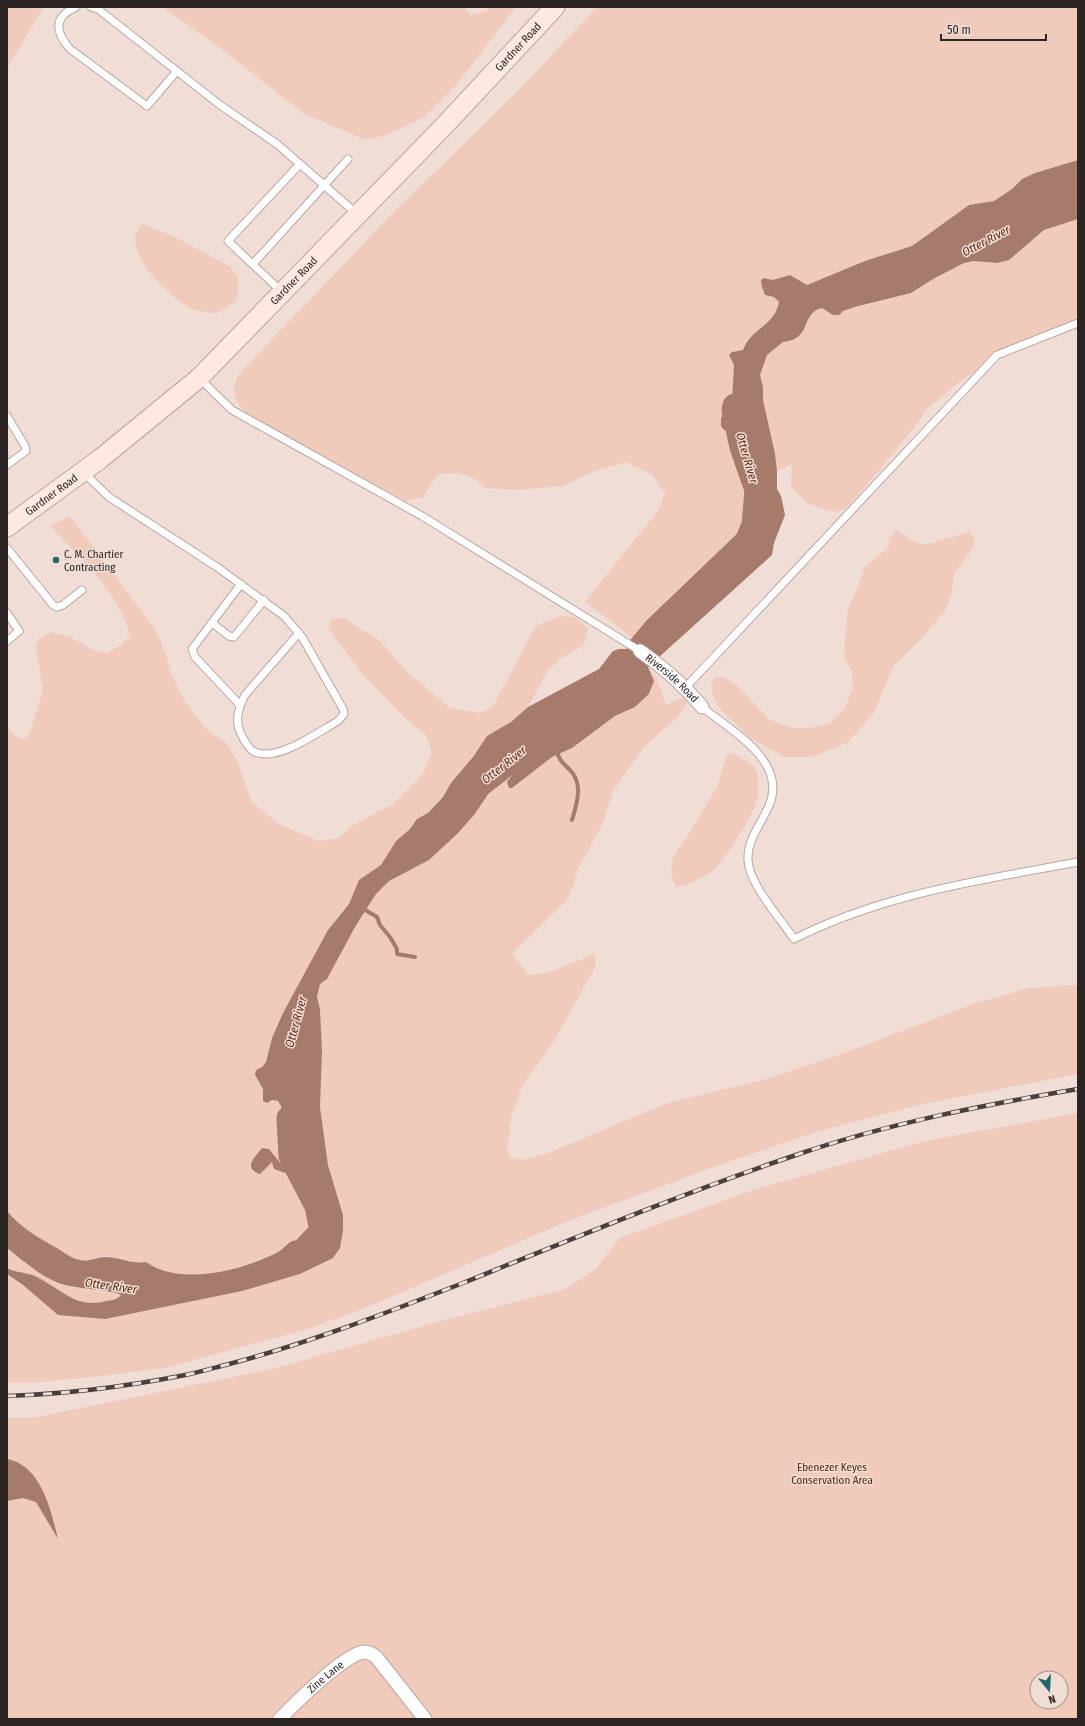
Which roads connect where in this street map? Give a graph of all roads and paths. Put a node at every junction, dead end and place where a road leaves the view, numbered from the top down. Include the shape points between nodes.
1 (76, 7) edge
2 (92, 7) edge
3 (555, 7) edge
4 (177, 71) junction
5 (348, 159) dead end
6 (300, 164) junction
7 (324, 185) junction
8 (358, 214) junction
9 (253, 264) junction
10 (282, 292) junction
11 (1078, 323) edge
12 (199, 378) junction
13 (7, 416) edge
14 (7, 465) edge
15 (82, 472) junction
16 (7, 527) edge
17 (7, 548) edge
18 (241, 584) junction
19 (82, 590) dead end
20 (264, 600) junction
21 (7, 613) edge
22 (212, 623) junction
23 (299, 633) junction
24 (7, 641) edge
25 (640, 651) joint
26 (686, 687) junction
27 (240, 705) junction
28 (702, 707) joint
29 (1078, 862) edge
30 (280, 1719) edge
31 (425, 1719) edge

1 - 4 lane via 62,16 60,21 59,34 63,40 147,106
2 - 4 lane via 98,9
3 - 8 main road, Gardner Road
4 - 6 lane via 236,117 264,134
5 - 7 lane
6 - 7 lane
6 - 9 lane via 228,241
7 - 8 lane
7 - 9 lane
8 - 10 main road, Gardner Road
9 - 10 lane
10 - 12 main road, Gardner Road
11 - 26 lane via 997,355
12 - 15 main road, Gardner Road
12 - 25 lane via 232,410 422,516
13 - 14 lane via 26,451
15 - 16 main road, Gardner Road
15 - 18 lane via 115,502
17 - 19 lane via 57,607
18 - 20 lane
18 - 22 lane
20 - 22 lane via 234,637
20 - 23 lane via 284,616
21 - 24 lane via 19,631
22 - 27 lane via 194,646 193,652
23 - 27 lane via 245,695
23 - 27 lane via 343,709 342,718 281,752 268,755 247,745 238,726
25 - 26 street, Riverside Road
26 - 28 street, Riverside Road
28 - 29 lane via 755,749 766,762 772,775 772,801 749,844 748,860 757,885 794,939 849,913 879,904 933,890
30 - 31 street, Zine Lane via 344,1661 362,1652 370,1653 377,1658

